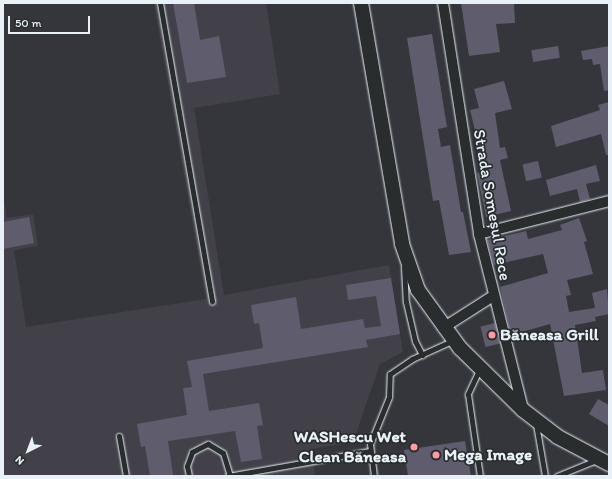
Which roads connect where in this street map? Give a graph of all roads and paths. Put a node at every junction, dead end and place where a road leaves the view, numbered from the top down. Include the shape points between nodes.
1 (160, 3) edge
2 (361, 3) edge
3 (443, 3) edge
4 (609, 202) edge
5 (479, 234) junction
6 (402, 244) junction
7 (493, 296) junction
8 (212, 301) dead end
9 (443, 328) junction
10 (454, 340) junction
11 (422, 354) junction
12 (480, 368) junction
13 (523, 410) junction
14 (536, 421) junction
15 (119, 436) dead end
16 (370, 451) junction
17 (604, 462) edge
18 (126, 476) edge
19 (189, 476) edge
20 (229, 476) edge
21 (374, 476) edge
22 (480, 476) edge
23 (545, 476) edge
24 (556, 476) edge

1 - 8 lane
2 - 6 main road
3 - 5 street, Strada Someșul Rece
4 - 5 street
5 - 7 street, Strada Someșul Rece
6 - 9 main road via 418,290
6 - 11 lane via 406,302 415,341
7 - 9 street
7 - 13 street, Strada Someșul Rece
9 - 10 main road
10 - 11 lane
10 - 12 main road
11 - 16 lane via 390,374 388,397 372,437
12 - 13 main road
12 - 22 lane via 468,394
13 - 14 main road
14 - 17 main road
14 - 23 lane
15 - 18 lane
16 - 20 lane
16 - 21 lane
17 - 24 lane via 576,468
19 - 20 lane via 187,466 192,452 208,444 223,453

